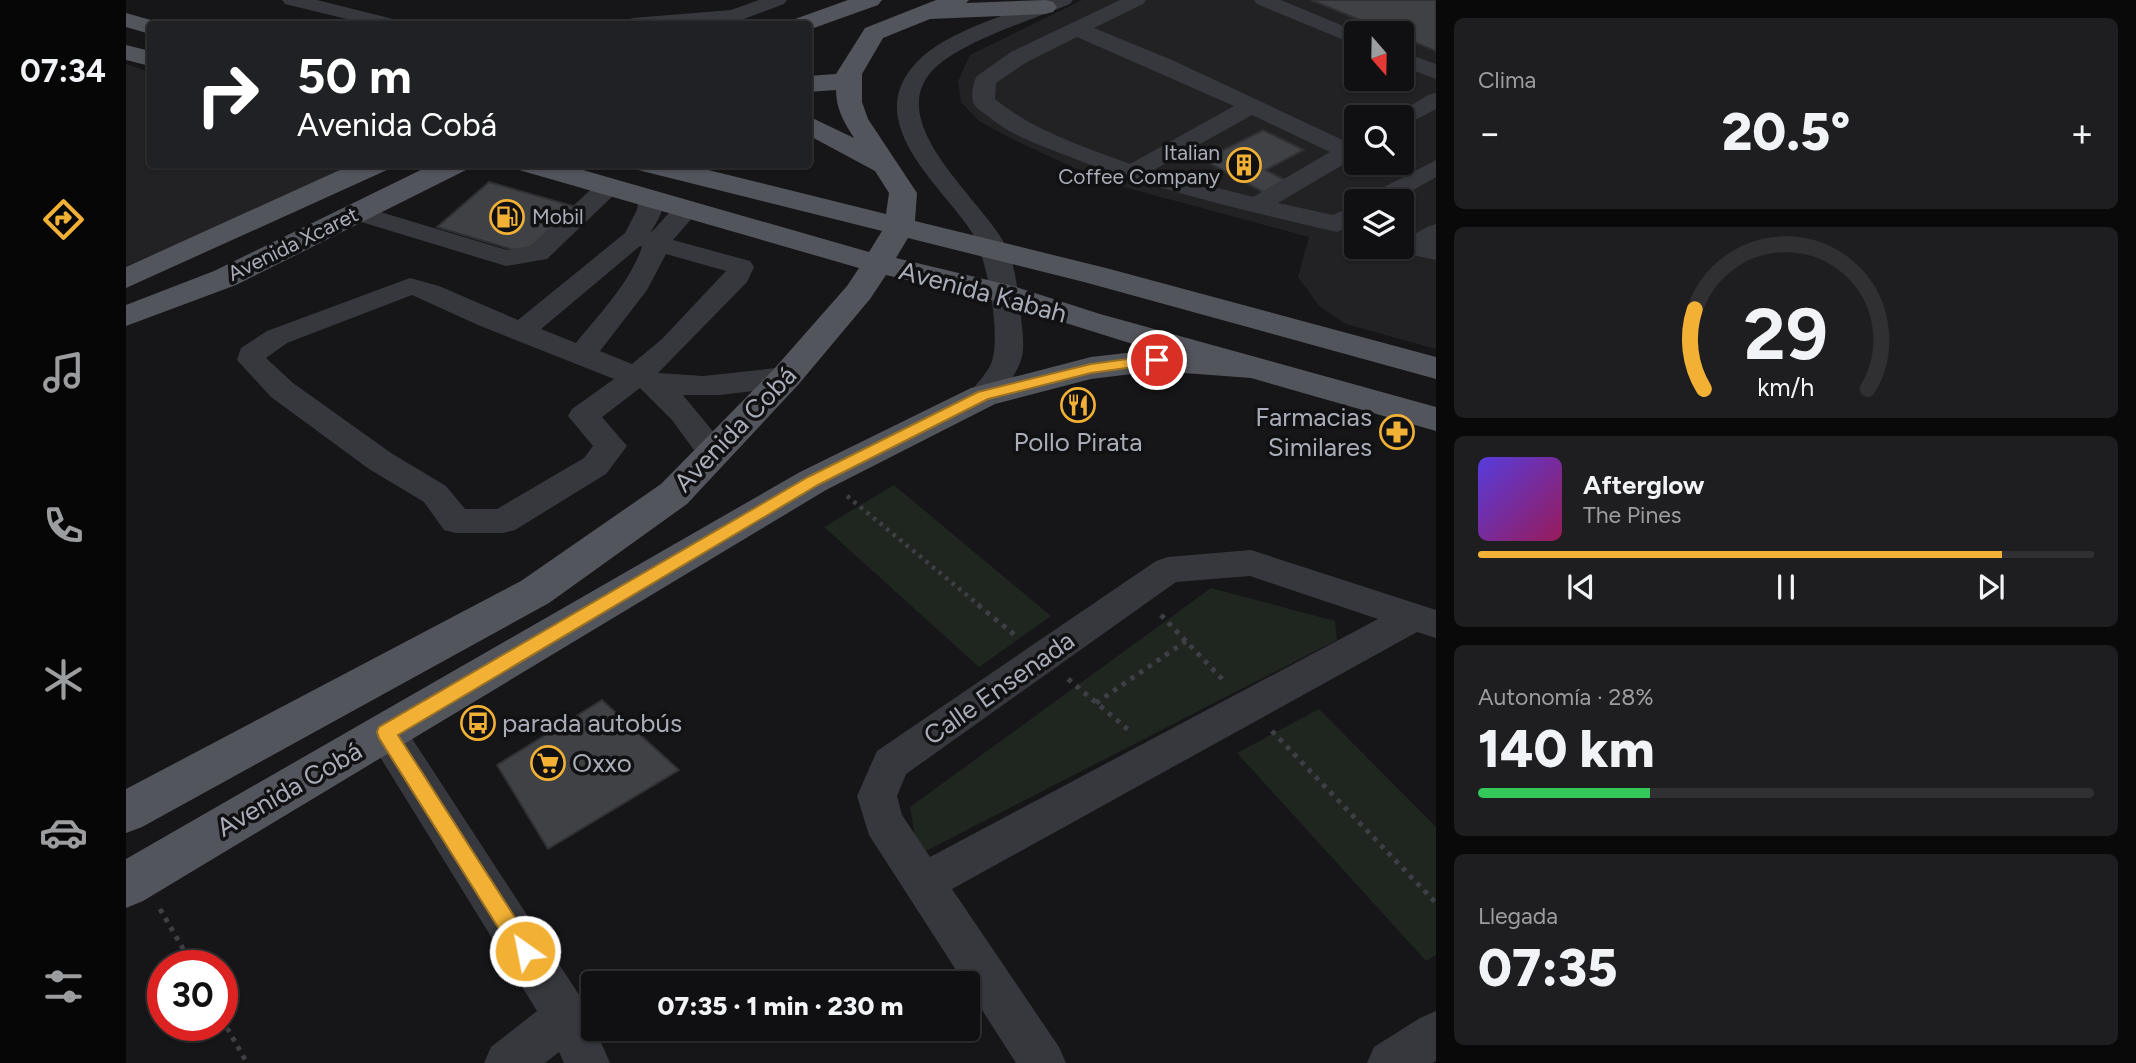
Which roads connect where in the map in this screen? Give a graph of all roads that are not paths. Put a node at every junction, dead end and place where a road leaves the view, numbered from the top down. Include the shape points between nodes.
1 (292, 0) edge
2 (777, 0) edge
3 (870, 0) edge
4 (957, 0) edge
5 (1136, 0) edge
6 (1264, 0) edge
7 (1054, 4) edge
8 (927, 12) junction
9 (343, 14) junction
10 (735, 16) junction
11 (126, 20) edge
12 (376, 21) edge
13 (390, 21) edge
14 (671, 21) edge
15 (720, 21) edge
16 (811, 21) edge
17 (147, 26) edge
18 (1077, 29) junction
19 (1344, 34) edge
20 (126, 52) edge
21 (147, 58) edge
22 (1414, 63) edge
23 (1436, 72) edge
24 (847, 79) junction
25 (812, 84) edge
26 (1436, 100) edge
27 (1251, 106) junction
28 (1414, 113) edge
29 (812, 126) edge
30 (1344, 146) edge
31 (1344, 154) edge
32 (885, 166) junction
33 (1436, 167) edge
34 (448, 168) edge
35 (544, 168) edge
36 (664, 168) edge
37 (348, 173) edge
38 (1131, 173) junction
39 (609, 186) junction
40 (1397, 189) edge
41 (651, 198) junction
42 (1257, 205) junction
43 (687, 209) junction
44 (357, 213) junction
45 (1344, 220) edge
46 (900, 227) junction
47 (1436, 232) edge
48 (646, 240) junction
49 (994, 249) junction
50 (1436, 252) edge
51 (876, 263) junction
52 (129, 279) edge
53 (1002, 293) junction
54 (126, 316) edge
55 (521, 332) junction
56 (582, 355) junction
57 (1251, 367) junction
58 (1436, 368) edge
59 (786, 377) junction
60 (645, 379) junction
61 (984, 396) junction
62 (1436, 419) edge
63 (713, 453) junction
64 (664, 568) junction
65 (535, 592) junction
66 (1424, 620) edge
67 (386, 732) junction
68 (126, 812) edge
69 (134, 881) edge
70 (923, 883) junction
71 (567, 1017) junction
72 (1436, 1034) edge
73 (507, 1063) edge
74 (587, 1063) edge
75 (1043, 1063) edge
76 (1390, 1063) edge

1 - 9 street
2 - 10 street
3 - 16 main road
4 - 8 main road
5 - 18 street
6 - 19 street
7 - 8 main road
7 - 49 street via 942,52 921,69 905,96 911,129 925,154
8 - 24 main road via 873,33
9 - 12 street
9 - 13 street
10 - 14 street
10 - 15 street
11 - 17 main road
18 - 27 street
18 - 38 street via 1019,57 985,81 984,101 1040,137
20 - 21 main road
22 - 23 street
24 - 25 main road
24 - 32 main road via 855,119
26 - 28 street
27 - 30 street
27 - 38 street
29 - 32 main road
31 - 42 street
32 - 46 main road via 903,193
33 - 40 street
34 - 44 main road, Avenida Xcaret
35 - 39 main road, Avenida Kabah
36 - 46 main road, Avenida Kabah
37 - 52 main road, Avenida Xcaret
38 - 42 street
39 - 41 main road, Avenida Kabah
39 - 44 street via 538,253 524,257 506,258
41 - 43 main road, Avenida Kabah
41 - 48 street
42 - 45 street via 1337,224
43 - 48 street
43 - 51 main road, Avenida Kabah
44 - 54 main road, Avenida Xcaret via 225,278
46 - 49 main road, Avenida Kabah
46 - 51 main road, Avenida Cobá
47 - 50 street via 1412,247
48 - 55 street
48 - 56 street via 650,262
48 - 60 street via 741,267 738,276
49 - 53 street
49 - 58 main road, Avenida Kabah
51 - 53 main road, Avenida Kabah
51 - 59 main road, Avenida Cobá via 859,292
53 - 57 main road, Avenida Kabah
53 - 61 street via 1010,350
55 - 56 street
55 - 60 street via 410,286 277,337 260,346 251,360 282,390 380,461 435,494 456,520 503,522 595,466 611,446 583,416
56 - 60 street
57 - 61 main road, Avenida Cobá via 1157,360 1091,368
57 - 62 main road, Avenida Kabah
59 - 60 street via 693,385
59 - 63 main road, Avenida Cobá
60 - 63 street via 683,413
61 - 64 main road, Avenida Cobá via 822,476
63 - 65 main road, Avenida Cobá via 674,494
64 - 65 main road
64 - 67 main road, Avenida Cobá
65 - 68 main road, Avenida Cobá
66 - 70 street via 1248,706
66 - 70 street, Calle Ensenada via 1251,563 1168,570 891,763 877,796 883,822
67 - 69 main road, Avenida Cobá
67 - 71 street
70 - 75 street, Calle Ensenada
71 - 73 street
71 - 74 street
72 - 76 street

